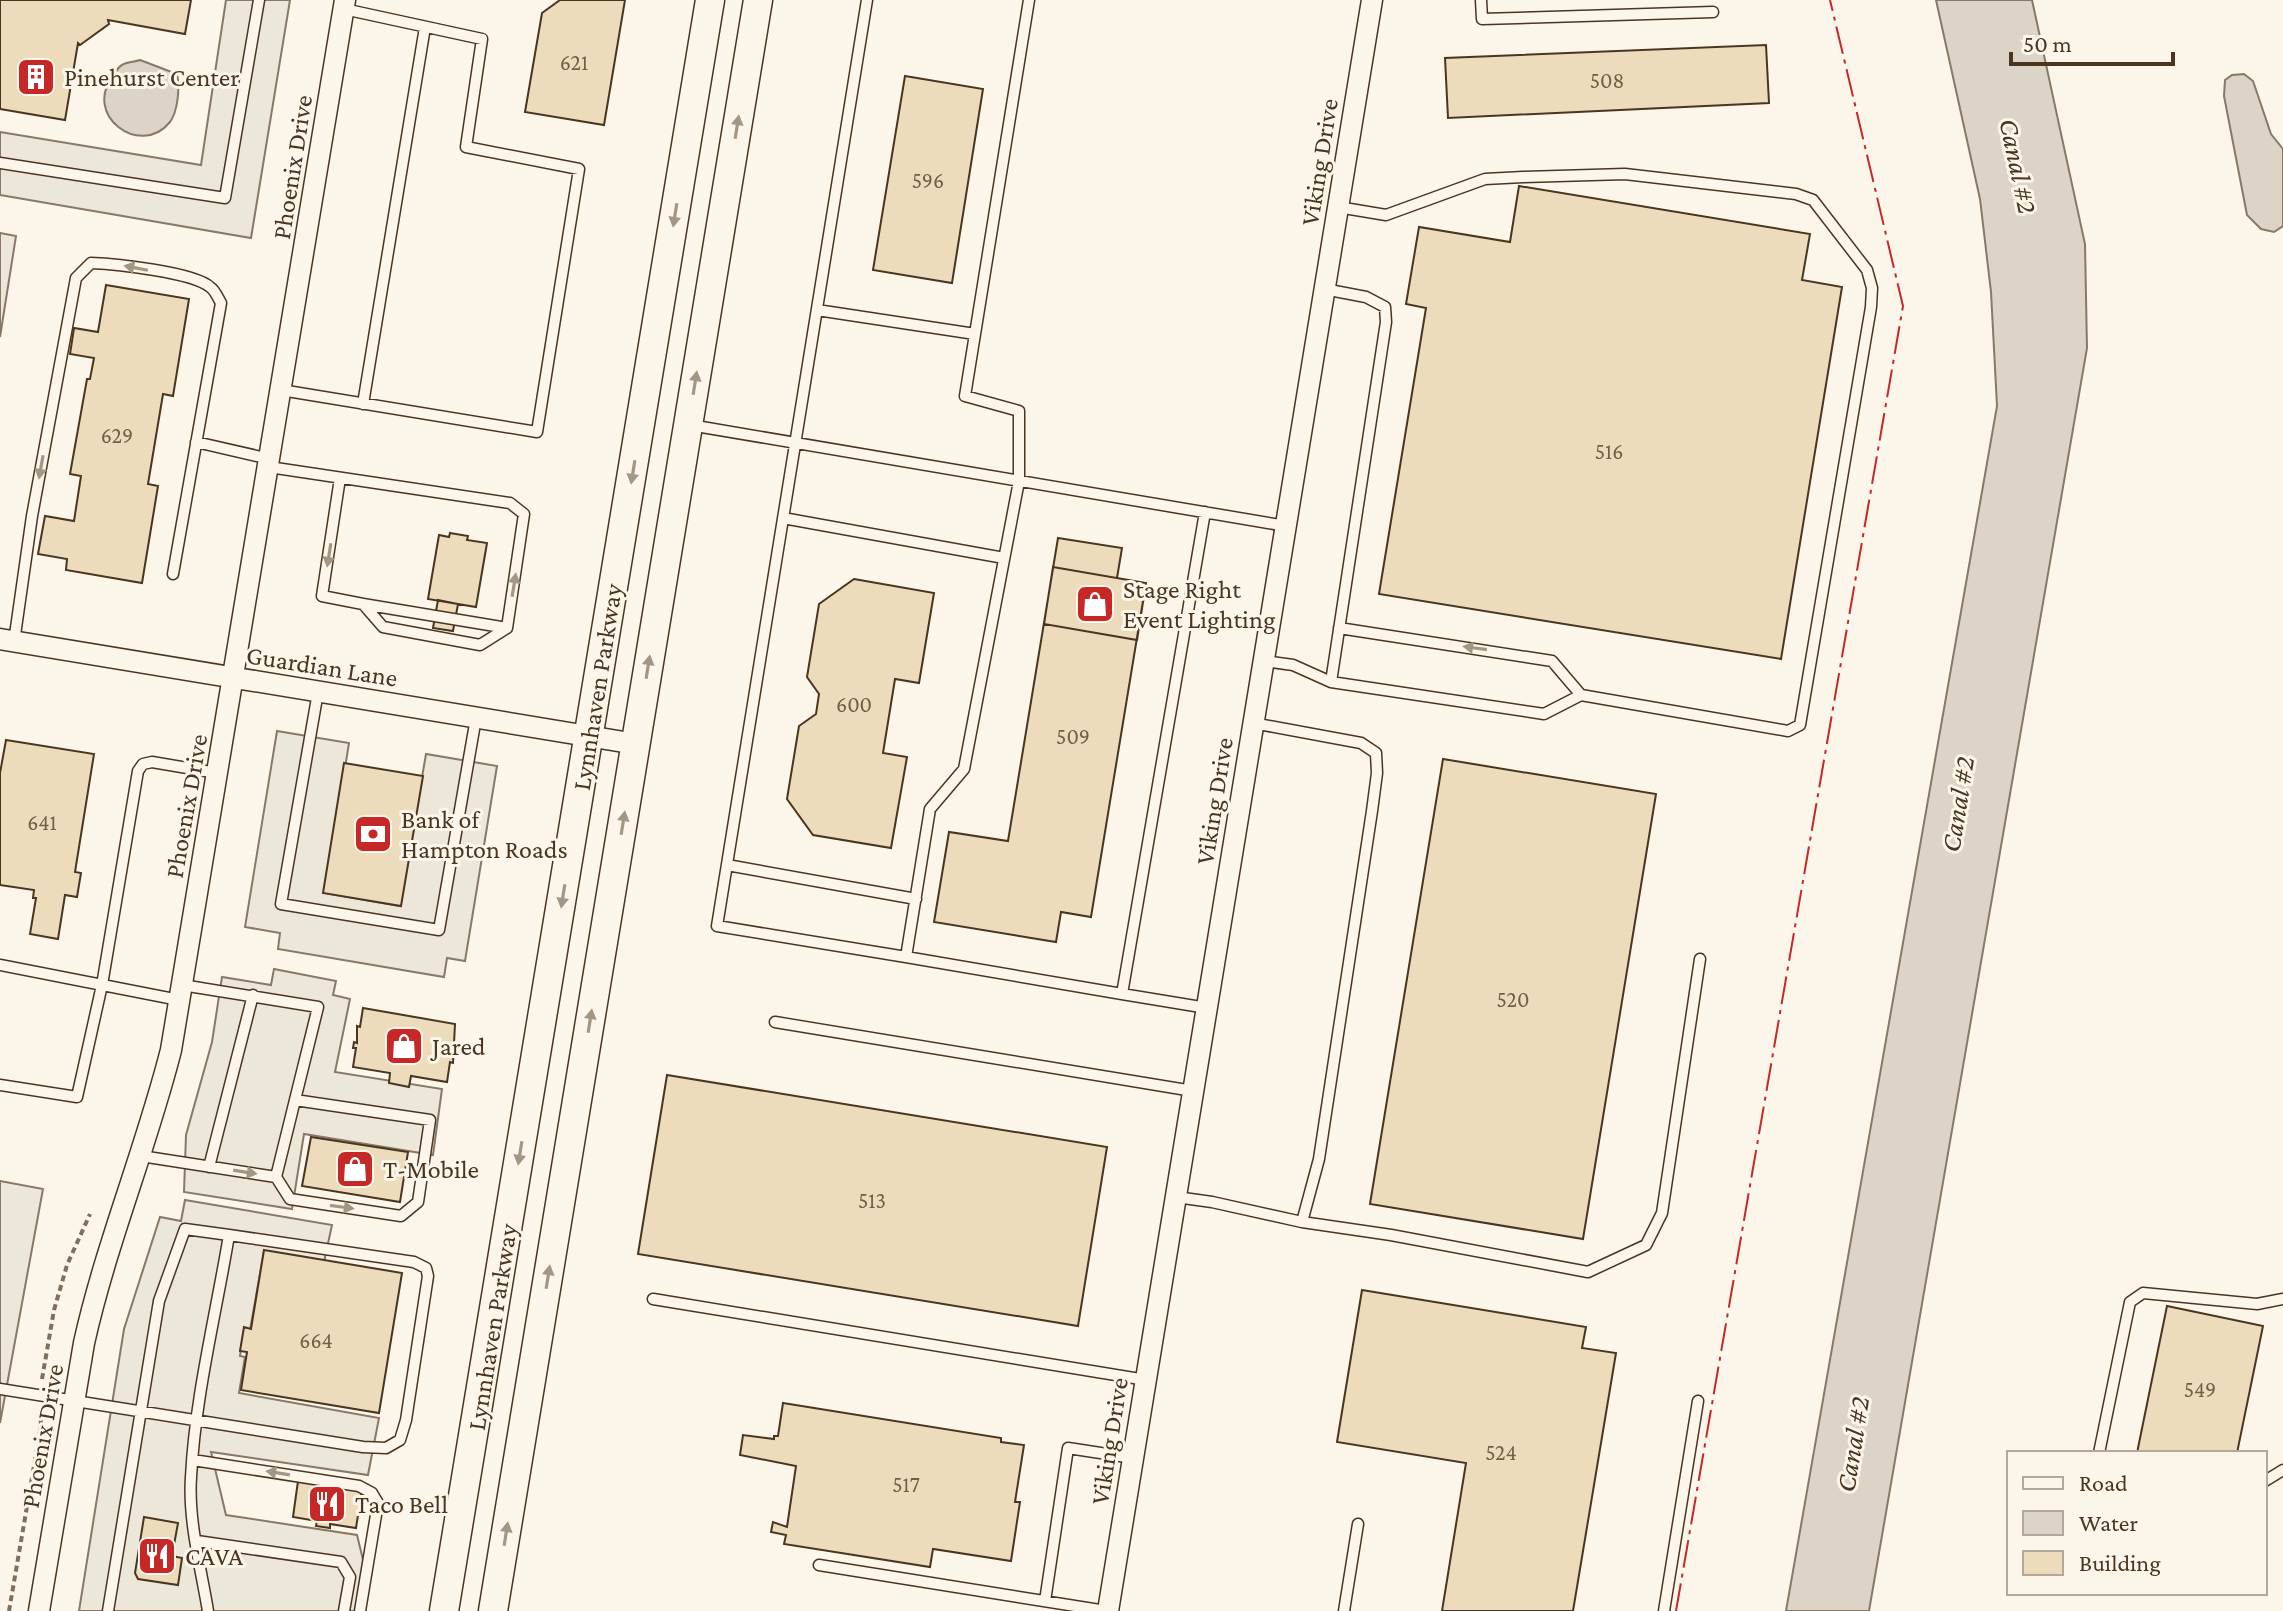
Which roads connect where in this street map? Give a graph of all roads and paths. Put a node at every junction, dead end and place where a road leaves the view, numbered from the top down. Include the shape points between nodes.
1 (259, 0) edge
2 (710, 0) edge
3 (758, 0) edge
4 (867, 0) edge
5 (1029, 0) edge
6 (1372, 0) edge
7 (1481, 0) edge
8 (344, 4) edge
9 (1713, 12) dead end
10 (425, 27) junction
11 (0, 163) edge
12 (1338, 207) junction
13 (1324, 289) junction
14 (817, 310) junction
15 (975, 334) junction
16 (281, 390) junction
17 (363, 404) junction
18 (688, 425) junction
19 (196, 442) junction
20 (795, 443) junction
21 (270, 463) junction
22 (340, 478) junction
23 (1019, 481) junction
24 (1205, 512) junction
25 (783, 518) junction
26 (1286, 526) junction
27 (1004, 558) junction
28 (173, 574) dead end
29 (363, 604) junction
30 (507, 628) junction
31 (1339, 628) junction
32 (7, 640) edge
33 (1264, 661) junction
34 (234, 678) junction
35 (1331, 682) junction
36 (318, 692) junction
37 (1581, 695) junction
38 (476, 718) junction
39 (1253, 723) junction
40 (589, 736) junction
41 (636, 744) junction
42 (218, 773) junction
43 (727, 865) junction
44 (916, 899) junction
45 (906, 957) junction
46 (1700, 959) dead end
47 (0, 965) edge
48 (102, 985) junction
49 (181, 992) junction
50 (1122, 994) junction
51 (253, 995) junction
52 (1207, 1008) junction
53 (775, 1022) dead end
54 (0, 1085) edge
55 (1193, 1091) junction
56 (295, 1100) junction
57 (141, 1156) junction
58 (209, 1167) junction
59 (276, 1177) junction
60 (1176, 1197) junction
61 (1302, 1222) junction
62 (229, 1235) junction
63 (653, 1299) dead end
64 (2283, 1299) edge
65 (1146, 1380) junction
66 (0, 1389) edge
67 (75, 1401) junction
68 (1698, 1401) dead end
69 (141, 1412) junction
70 (197, 1421) junction
71 (2099, 1451) edge
72 (1133, 1458) junction
73 (193, 1460) junction
74 (1358, 1524) dead end
75 (197, 1541) junction
76 (819, 1565) dead end
77 (1045, 1601) junction
78 (39, 1611) edge
79 (108, 1611) edge
80 (208, 1611) edge
81 (344, 1611) edge
82 (360, 1611) edge
83 (444, 1611) edge
84 (493, 1611) edge
85 (1107, 1611) edge
86 (1344, 1611) edge
87 (1664, 1611) edge

1 - 11 lane via 225,198
2 -> 40 main road, Lynnhaven Parkway
18 -> 3 main road, Lynnhaven Parkway
4 - 14 lane
5 - 15 lane
6 - 12 street, Viking Drive
7 - 9 lane via 1482,19
8 - 10 lane
8 - 16 street, Phoenix Drive
10 - 17 lane
10 - 17 lane via 482,39 466,147 579,169 537,432
12 - 13 street, Viking Drive
12 - 37 lane via 1386,215 1485,179 1625,174 1667,178 1813,200 1867,270 1871,307 1800,725 1788,731
13 - 26 street, Viking Drive
13 - 31 lane via 1366,297 1385,307 1386,322
14 - 15 lane
14 - 20 lane
15 - 23 lane via 965,396 1019,411
16 - 17 lane
16 - 21 street, Phoenix Drive
18 - 20 lane
41 -> 18 main road, Lynnhaven Parkway
19 - 21 lane
19 - 28 lane
19 -> 32 lane via 221,303 211,287 194,279 91,263 76,278
20 - 23 lane
20 - 25 lane
21 - 22 lane
21 - 34 street, Phoenix Drive
22 -> 29 lane via 322,596
30 -> 22 lane via 524,514 510,503
23 - 24 lane
23 - 27 lane
24 - 26 lane
24 - 50 lane
25 - 27 lane
25 - 43 lane
26 - 33 street, Viking Drive
27 - 44 lane via 964,769 930,809
29 - 30 lane
29 - 30 lane via 383,627 480,645
31 - 35 lane
37 -> 31 lane via 1552,661
32 - 34 street, Guardian Lane
33 - 35 lane via 1293,665
33 - 39 street, Viking Drive
34 - 36 street, Guardian Lane
34 - 42 street, Phoenix Drive
35 - 37 lane via 1544,714
36 - 38 street, Guardian Lane
36 - 38 lane via 281,904 328,912 439,930
38 - 40 street, Guardian Lane
39 - 52 street, Viking Drive
39 - 61 lane via 1361,743 1376,753 1372,811 1319,1159
40 - 41 street, Guardian Lane
40 -> 83 main road, Lynnhaven Parkway
84 -> 41 main road, Lynnhaven Parkway
42 - 48 lane via 152,762 138,771
42 - 49 street, Phoenix Drive
43 - 44 lane
43 - 45 lane via 717,926
44 - 45 lane
45 - 50 lane
46 - 61 lane via 1662,1213 1646,1245 1588,1272
47 - 48 lane
48 - 49 lane
48 - 54 lane via 77,1097
49 - 51 lane
49 - 57 street, Phoenix Drive
50 - 52 lane
51 - 56 lane via 318,1007
51 - 58 lane
52 - 55 street, Viking Drive
53 - 55 lane
55 - 60 street, Viking Drive
56 - 59 lane
59 -> 56 lane via 290,1199 401,1216 418,1202 430,1120
57 - 58 lane
57 - 67 street, Phoenix Drive via 93,1300
58 -> 59 lane
60 - 61 lane
60 - 65 street, Viking Drive
62 - 69 lane via 185,1229 159,1301
62 - 70 lane
62 - 70 lane via 426,1268 406,1420 400,1440 386,1448
63 - 65 lane
64 - 71 lane via 2257,1304 2143,1293 2130,1302
65 - 72 street, Viking Drive
66 - 67 lane
67 - 69 lane
67 - 78 street, Phoenix Drive
68 - 87 lane
69 - 70 lane
69 - 79 lane
70 - 73 lane
72 - 77 lane via 1068,1448
72 - 85 street, Viking Drive
73 - 75 lane
82 -> 73 lane via 378,1503 372,1493 359,1486
74 - 86 lane
75 - 80 lane
75 - 81 lane via 341,1562 350,1577
76 - 77 lane
77 - 85 lane

